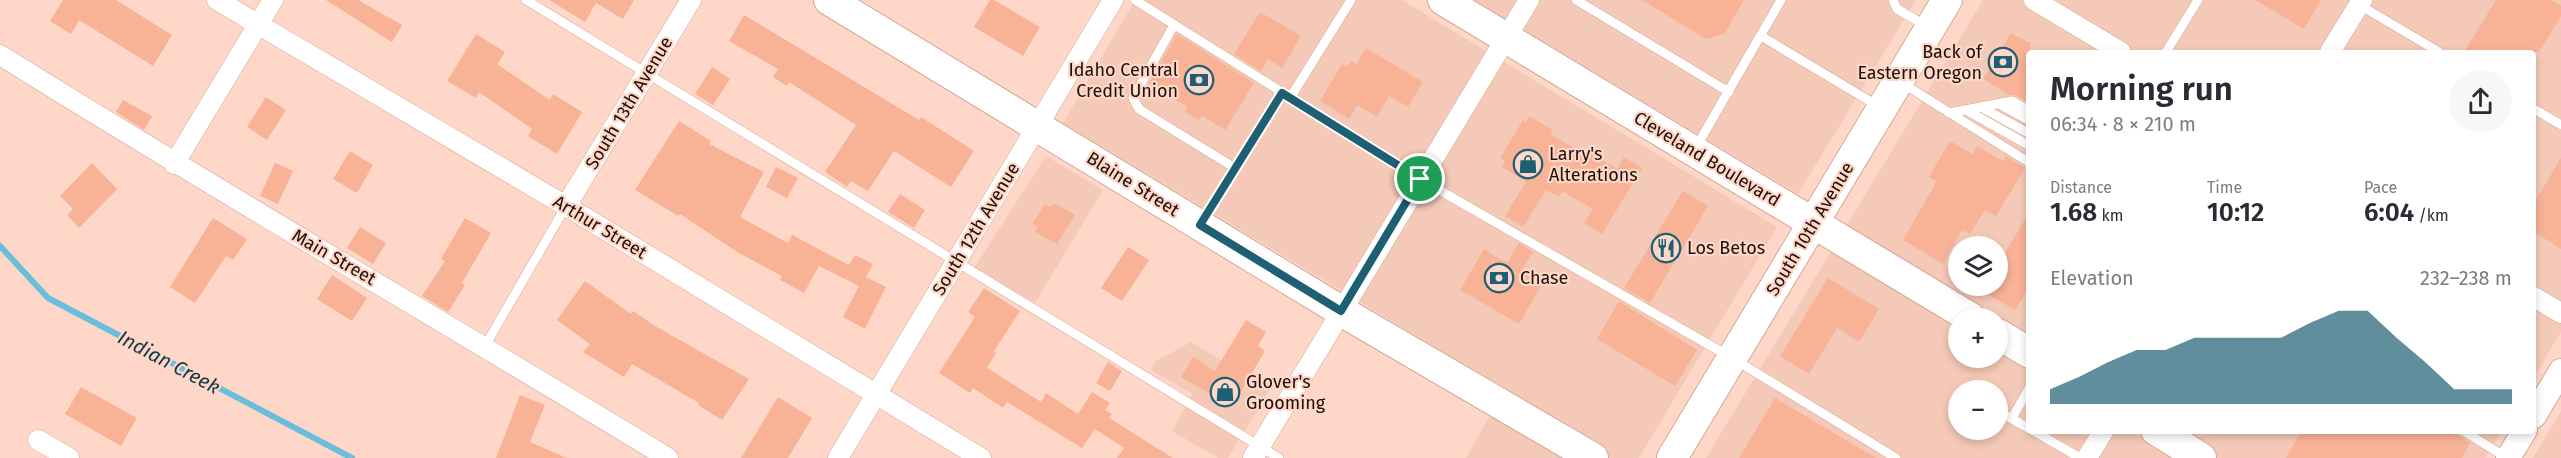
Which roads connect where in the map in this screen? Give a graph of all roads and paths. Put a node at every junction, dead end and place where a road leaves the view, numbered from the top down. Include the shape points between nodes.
1 (217, 0) edge
2 (273, 0) edge
3 (526, 0) edge
4 (691, 0) edge
5 (829, 0) edge
6 (1113, 0) edge
7 (1135, 0) edge
8 (1351, 0) edge
9 (1443, 0) edge
10 (1529, 0) edge
11 (1576, 0) edge
12 (1781, 0) edge
13 (1893, 0) edge
14 (1947, 0) edge
15 (2034, 0) edge
16 (2198, 0) edge
17 (2357, 2) edge
18 (1592, 4) edge
19 (257, 25) junction
20 (1174, 25) junction
21 (1930, 28) junction
22 (1761, 36) junction
23 (1505, 37) junction
24 (2118, 50) edge
25 (2167, 50) edge
26 (2331, 50) edge
27 (2436, 50) edge
28 (0, 54) edge
29 (647, 73) junction
30 (1899, 81) junction
31 (1729, 92) junction
32 (1286, 95) junction
33 (1998, 104) junction
34 (1981, 107) junction
35 (1882, 108) junction
36 (2026, 109) edge
37 (1966, 110) junction
38 (2536, 110) edge
39 (1949, 113) junction
40 (2026, 119) edge
41 (2561, 125) edge
42 (1039, 126) junction
43 (2026, 132) edge
44 (2026, 144) edge
45 (1694, 151) junction
46 (2026, 161) edge
47 (174, 164) junction
48 (1235, 168) junction
49 (1420, 179) junction
50 (566, 206) junction
51 (1814, 223) junction
52 (1200, 225) junction
53 (956, 263) junction
54 (2536, 298) edge
55 (1954, 308) edge
56 (1341, 311) junction
57 (2561, 314) edge
58 (2008, 340) edge
59 (485, 346) junction
60 (2026, 351) edge
61 (1732, 358) junction
62 (2561, 371) edge
63 (876, 393) junction
64 (2026, 394) edge
65 (2536, 413) edge
66 (2008, 416) edge
67 (2012, 418) junction
68 (2026, 427) edge
69 (2038, 434) edge
70 (2102, 434) edge
71 (2162, 434) edge
72 (2469, 434) edge
73 (2523, 434) edge
74 (38, 440) dead end
75 (1257, 452) edge
76 (69, 458) edge
77 (668, 458) edge
78 (838, 458) edge
79 (981, 458) edge
80 (1279, 458) edge
81 (1593, 458) edge
82 (1672, 458) edge
83 (1896, 458) edge
84 (2080, 458) edge
85 (2087, 458) edge
86 (2201, 458) edge
87 (2508, 458) edge

1 - 19 street, Arthur Street
2 - 19 street
3 - 29 lane
4 - 29 street, South 13th Avenue
5 - 42 main road, Blaine Street
6 - 42 street, South 12th Avenue
7 - 20 lane
8 - 32 lane
9 - 23 main road, Cleveland Boulevard
10 - 23 street
11 - 18 lane
12 - 22 lane
13 - 21 lane via 1897,9
14 - 21 main road, South 10th Avenue
15 - 24 street
16 - 25 lane
17 - 26 street
17 - 27 lane
18 - 31 lane
19 - 47 street
19 - 50 street, Arthur Street
20 - 32 lane
20 - 48 lane via 1133,98 1139,109
21 - 30 main road, South 10th Avenue
22 - 31 lane
22 - 35 lane
23 - 45 main road, Cleveland Boulevard
23 - 49 street
28 - 47 street, Main Street
29 - 50 street, South 13th Avenue
29 - 53 lane
30 - 35 main road, South 10th Avenue
30 - 39 lane
31 - 45 lane
32 - 48 lane
32 - 49 lane
33 - 34 lane
33 - 36 lane via 2012,101
33 - 40 lane
34 - 37 lane
34 - 43 lane
35 - 51 main road, South 10th Avenue
37 - 39 lane
37 - 44 lane
38 - 41 lane
39 - 46 lane
42 - 52 main road, Blaine Street
42 - 53 street, South 12th Avenue
45 - 51 main road, Cleveland Boulevard
47 - 59 street, Main Street
48 - 52 lane
49 - 56 street
49 - 61 lane
50 - 59 lane
50 - 63 street, Arthur Street
51 - 55 main road, Cleveland Boulevard
51 - 61 main road, South 10th Avenue
52 - 56 main road, Blaine Street
53 - 63 street, South 12th Avenue
53 - 75 lane
54 - 57 street
56 - 75 street
56 - 81 main road, Blaine Street
58 - 60 main road
59 - 77 street, Main Street
61 - 82 main road, South 10th Avenue
61 - 83 lane
62 - 65 street
63 - 78 street, South 12th Avenue
63 - 79 street, Arthur Street
64 - 67 lane
66 - 67 lane
67 - 68 lane
69 - 84 lane
70 - 85 street
71 - 86 main road
72 - 87 lane
73 - 87 street
74 - 76 street
75 - 80 lane

